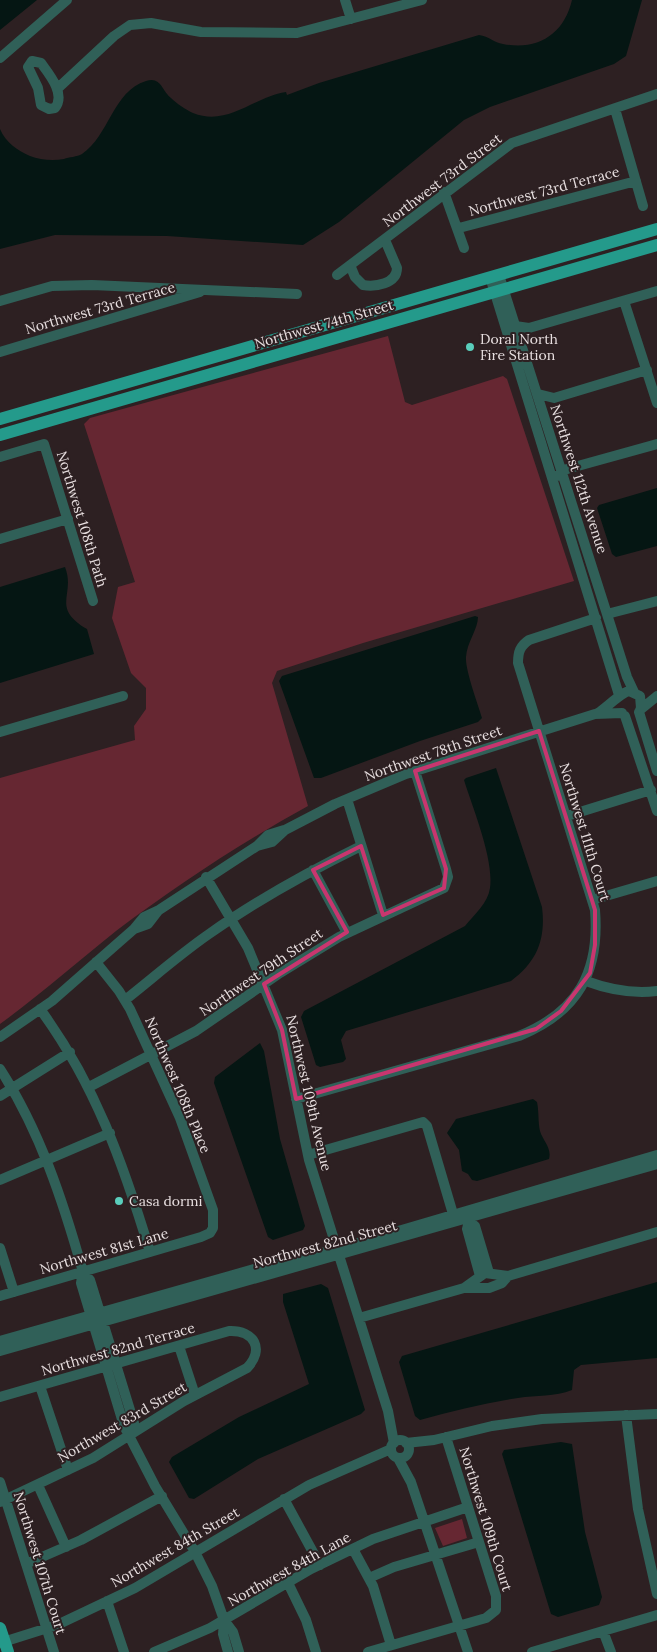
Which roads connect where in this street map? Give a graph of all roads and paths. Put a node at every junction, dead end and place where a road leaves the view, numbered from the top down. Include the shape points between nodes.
1 (67, 0) edge
2 (345, 0) edge
3 (422, 0) edge
4 (351, 18) junction
5 (0, 58) edge
6 (56, 89) dead end
7 (657, 94) edge
8 (615, 109) junction
9 (636, 181) junction
10 (444, 192) junction
11 (643, 206) dead end
12 (459, 228) junction
13 (657, 229) edge
14 (385, 240) junction
15 (657, 245) edge
16 (464, 248) dead end
17 (350, 265) junction
18 (337, 275) dead end
19 (494, 276) junction
20 (208, 290) junction
21 (498, 290) junction
22 (657, 292) edge
23 (297, 294) dead end
24 (0, 300) edge
25 (624, 301) junction
26 (515, 326) junction
27 (0, 352) edge
28 (646, 370) junction
29 (538, 394) junction
30 (657, 403) edge
31 (0, 419) edge
32 (0, 435) edge
33 (657, 444) edge
34 (0, 457) edge
35 (562, 471) junction
36 (554, 483) junction
37 (68, 519) junction
38 (0, 539) edge
39 (657, 601) edge
40 (93, 602) dead end
41 (607, 614) junction
42 (596, 618) junction
43 (635, 692) junction
44 (657, 694) edge
45 (124, 696) dead end
46 (618, 697) junction
47 (640, 710) junction
48 (595, 714) junction
49 (624, 715) junction
50 (539, 731) junction
51 (0, 732) edge
52 (416, 770) junction
53 (657, 771) edge
54 (651, 790) junction
55 (347, 799) junction
56 (657, 812) edge
57 (567, 816) junction
58 (361, 846) junction
59 (313, 870) junction
60 (206, 877) junction
61 (657, 881) edge
62 (592, 900) junction
63 (383, 915) junction
64 (232, 919) junction
65 (347, 933) junction
66 (96, 962) junction
67 (586, 981) junction
68 (264, 984) junction
69 (657, 991) edge
70 (125, 1000) junction
71 (40, 1009) junction
72 (0, 1037) edge
73 (70, 1052) junction
74 (151, 1054) junction
75 (0, 1069) edge
76 (89, 1088) junction
77 (12, 1090) junction
78 (0, 1096) edge
79 (296, 1098) junction
80 (110, 1133) junction
81 (308, 1155) junction
82 (657, 1155) edge
83 (47, 1161) junction
84 (657, 1164) edge
85 (0, 1180) edge
86 (452, 1214) junction
87 (468, 1217) junction
88 (213, 1228) joint
89 (657, 1232) edge
90 (0, 1248) edge
91 (150, 1252) junction
92 (338, 1252) junction
93 (83, 1272) junction
94 (484, 1274) junction
95 (508, 1276) junction
96 (464, 1288) junction
97 (14, 1292) junction
98 (0, 1296) edge
99 (96, 1318) junction
100 (359, 1318) junction
101 (0, 1342) edge
102 (179, 1346) junction
103 (0, 1352) edge
104 (254, 1360) joint
105 (110, 1366) junction
106 (40, 1386) junction
107 (195, 1395) junction
108 (0, 1397) edge
109 (657, 1414) edge
110 (626, 1415) junction
111 (130, 1435) junction
112 (446, 1437) junction
113 (400, 1450) junction
114 (68, 1470) junction
115 (0, 1482) edge
116 (38, 1485) junction
117 (162, 1496) junction
118 (284, 1499) junction
119 (3, 1500) edge
120 (468, 1507) junction
121 (424, 1521) junction
122 (479, 1542) junction
123 (66, 1547) junction
124 (353, 1549) junction
125 (195, 1552) junction
126 (435, 1555) junction
127 (26, 1564) junction
128 (320, 1565) junction
129 (369, 1578) junction
130 (288, 1583) junction
131 (657, 1594) edge
132 (108, 1601) junction
133 (657, 1615) edge
134 (224, 1620) junction
135 (0, 1628) edge
136 (46, 1628) junction
137 (459, 1630) junction
138 (603, 1631) junction
139 (4, 1645) edge
140 (391, 1645) junction
141 (157, 1651) edge
142 (54, 1652) edge
143 (124, 1652) edge
144 (228, 1652) edge
145 (239, 1652) edge
146 (316, 1652) edge
147 (368, 1652) edge
148 (462, 1652) edge
149 (468, 1652) edge
150 (532, 1652) edge
151 (611, 1652) edge

1 - 5 street
2 - 4 street
3 - 4 street
4 - 6 street via 297,33 217,33 151,23 130,25
7 - 8 street, Northwest 73rd Street
8 - 9 street
8 - 10 street, Northwest 73rd Street via 512,143
9 - 11 street
9 - 12 street, Northwest 73rd Terrace
10 - 12 street
10 - 14 street, Northwest 73rd Street
12 - 16 street
13 - 19 main road, Northwest 74th Street
14 - 17 street, Northwest 73rd Street
14 - 17 street via 397,268 392,279 362,285
15 - 21 main road, Northwest 74th Street
17 - 18 street, Northwest 73rd Street
19 - 21 street, Northwest 112th Avenue
19 - 31 main road, Northwest 74th Street
20 - 23 street
20 - 24 street via 52,286
20 - 27 street, Northwest 73rd Terrace
21 - 26 street, Northwest 112th Avenue
21 - 32 main road, Northwest 74th Street
21 - 36 street, Northwest 112th Avenue
22 - 25 street
25 - 26 street via 530,328
25 - 28 street
26 - 29 street, Northwest 112th Avenue
28 - 29 street via 554,398
28 - 30 street
29 - 35 street, Northwest 112th Avenue
33 - 35 street
34 - 37 street, Northwest 108th Path via 44,444
35 - 36 street
35 - 41 street, Northwest 112th Avenue
36 - 42 street, Northwest 112th Avenue
37 - 38 street
37 - 40 street, Northwest 108th Path
39 - 41 street
41 - 43 street, Northwest 112th Avenue
42 - 46 street, Northwest 112th Avenue
42 - 50 street, Northwest 111th Court via 522,645 518,663
43 - 44 street
43 - 46 street via 625,692
43 - 47 street via 641,700
44 - 47 street
45 - 51 street
46 - 48 street, Northwest 78th Street
46 - 49 street via 617,706
47 - 49 street via 633,716
47 - 53 street
48 - 49 street, Northwest 78th Street
48 - 50 street, Northwest 78th Street
49 - 54 street
50 - 52 street, Northwest 78th Street
50 - 57 street, Northwest 111th Court
52 - 55 street, Northwest 78th Street
52 - 63 street, Northwest 79th Street via 446,869 447,882 438,892
54 - 56 street
54 - 57 street
55 - 58 street
55 - 60 street, Northwest 78th Street via 268,835 257,846
57 - 62 street, Northwest 111th Court
58 - 59 street
58 - 63 street
59 - 64 street
59 - 65 street
60 - 64 street, Northwest 109th Avenue
60 - 66 street, Northwest 78th Street via 159,910 148,924 134,930
61 - 62 street
62 - 67 street, Northwest 111th Court via 595,945
63 - 65 street, Northwest 79th Street
64 - 68 street, Northwest 109th Avenue
64 - 70 street
65 - 68 street, Northwest 79th Street
66 - 70 street, Northwest 108th Place
66 - 71 street, Northwest 78th Street
67 - 69 street via 628,992
67 - 79 street, Northwest 111th Court via 561,1011 536,1029 519,1036
68 - 74 street, Northwest 79th Street via 205,1026
68 - 79 street, Northwest 109th Avenue via 282,1030
70 - 74 street, Northwest 108th Place
71 - 72 street, Northwest 78th Street
71 - 73 street
73 - 76 street
73 - 77 street
74 - 76 street, Northwest 79th Street
74 - 88 street, Northwest 108th Place via 180,1118 213,1210
75 - 77 street
76 - 80 street
77 - 78 street
77 - 83 street
79 - 81 street, Northwest 109th Avenue
80 - 83 street
80 - 91 street
81 - 86 street via 422,1122 427,1126
81 - 92 street, Northwest 109th Avenue
82 - 87 street, Northwest 82nd Street
83 - 85 street
83 - 93 street
84 - 87 street, Northwest 82nd Street
86 - 87 street, Northwest 82nd Street
86 - 92 street, Northwest 82nd Street
87 - 92 street, Northwest 82nd Street
87 - 94 street via 476,1226
88 - 91 street, Northwest 81st Lane via 201,1237
89 - 95 street
90 - 97 street
91 - 93 street, Northwest 81st Lane
92 - 99 street, Northwest 82nd Street
92 - 100 street, Northwest 109th Avenue
93 - 97 street, Northwest 81st Lane
93 - 99 street via 90,1280
94 - 95 street
94 - 96 street
95 - 96 street via 502,1283 489,1288
96 - 100 street
97 - 98 street, Northwest 81st Lane
99 - 101 street, Northwest 82nd Street
99 - 103 street, Northwest 82nd Street
99 - 105 street
100 - 113 street, Northwest 109th Avenue
102 - 104 street, Northwest 82nd Terrace via 229,1332 244,1332 255,1342
102 - 105 street, Northwest 82nd Terrace
102 - 107 street
104 - 107 street, Northwest 83rd Street via 247,1368
105 - 106 street, Northwest 82nd Terrace
105 - 111 street via 134,1423
106 - 108 street, Northwest 82nd Terrace
106 - 114 street
107 - 111 street, Northwest 83rd Street
109 - 110 street, Northwest 84th Street
110 - 112 street, Northwest 84th Street via 534,1420
110 - 131 street via 638,1509
111 - 114 street, Northwest 83rd Street
111 - 117 street
112 - 113 street, Northwest 84th Street
112 - 120 street, Northwest 109th Court
113 - 118 street, Northwest 84th Street via 358,1464
113 - 121 street, Northwest 109th Avenue
114 - 116 street, Northwest 83rd Street
115 - 119 street, Northwest 107th Court
116 - 119 street, Northwest 83rd Street
116 - 123 street
117 - 123 street
117 - 125 street
118 - 125 street, Northwest 84th Street
118 - 128 street
119 - 127 street, Northwest 107th Court
120 - 121 street, Northwest 84th Lane
120 - 122 street, Northwest 109th Court
121 - 124 street, Northwest 84th Lane
121 - 126 street, Northwest 109th Avenue
122 - 126 street
122 - 137 street, Northwest 109th Court via 496,1596 496,1610
123 - 127 street
124 - 128 street, Northwest 84th Lane
124 - 129 street
125 - 132 street, Northwest 84th Street
125 - 134 street
126 - 129 street
126 - 137 street, Northwest 109th Avenue
127 - 136 street, Northwest 107th Court
128 - 130 street, Northwest 84th Lane
129 - 140 street
130 - 134 street, Northwest 84th Lane
130 - 146 street via 303,1612
132 - 136 street, Northwest 84th Street
132 - 143 street
133 - 138 street
134 - 141 street, Northwest 84th Lane
134 - 144 street via 222,1634
134 - 145 street via 233,1632
135 - 139 main road
136 - 139 street, Northwest 84th Street
136 - 142 street, Northwest 107th Court
137 - 140 street
137 - 148 street, Northwest 109th Avenue
137 - 149 street, Northwest 109th Avenue
138 - 150 street
138 - 151 street
140 - 147 street

